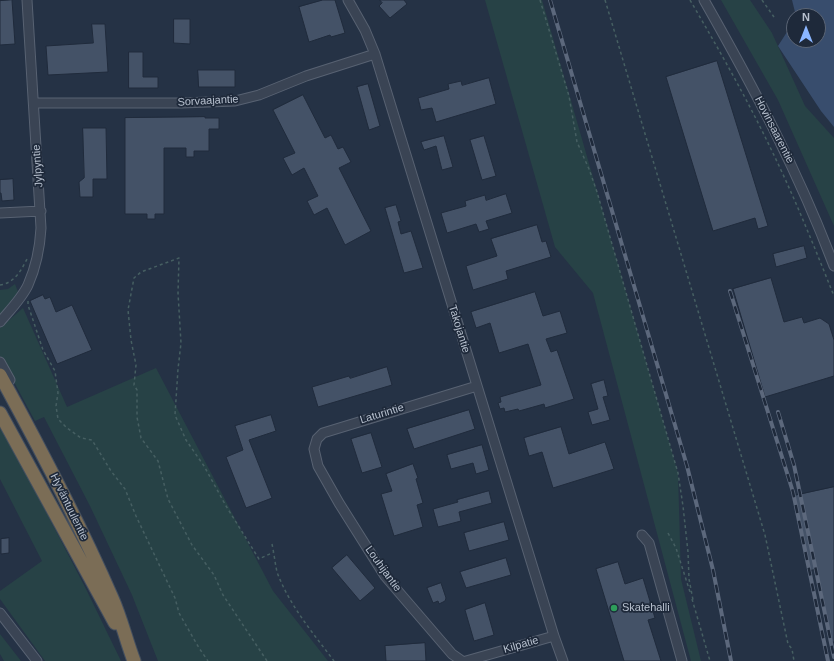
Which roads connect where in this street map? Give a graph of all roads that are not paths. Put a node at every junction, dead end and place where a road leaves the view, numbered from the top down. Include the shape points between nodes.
1 (27, 0) edge
2 (348, 0) edge
3 (704, 0) edge
4 (375, 54) junction
5 (34, 103) junction
6 (41, 211) junction
7 (0, 213) edge
8 (834, 266) edge
9 (0, 322) edge
10 (0, 362) edge
11 (0, 375) edge
12 (477, 386) junction
13 (17, 406) junction
14 (0, 413) edge
15 (318, 466) joint
16 (642, 535) dead end
17 (0, 613) edge
18 (554, 636) junction
19 (127, 644) junction
20 (37, 661) edge
21 (134, 661) edge
22 (462, 661) edge
23 (466, 661) edge
24 (563, 661) edge
25 (682, 661) edge

1 - 5 street, Jylpyntie
2 - 4 street, Takojantie
3 - 8 street, Hovinsaarentie via 763,106 810,206
4 - 5 street, Sorvaajantie via 235,101
4 - 12 street, Takojantie
5 - 6 street, Jylpyntie
6 - 7 street
6 - 9 street, Jylpyntie via 40,241 28,285
10 - 13 street via 16,392
11 - 13 highway, Hyväntuulentie
12 - 15 street, Laturintie via 323,433 317,438 314,449
12 - 18 street, Takojantie
13 - 19 highway, Hyväntuulentie via 95,560 113,600
14 - 19 highway, Hyväntuulentie
15 - 22 street, Louhijantie via 385,576 452,654
16 - 25 street via 649,543
17 - 20 street
18 - 23 street, Kilpatie
18 - 24 street, Takojantie
19 - 21 highway, Hyväntuulentie

